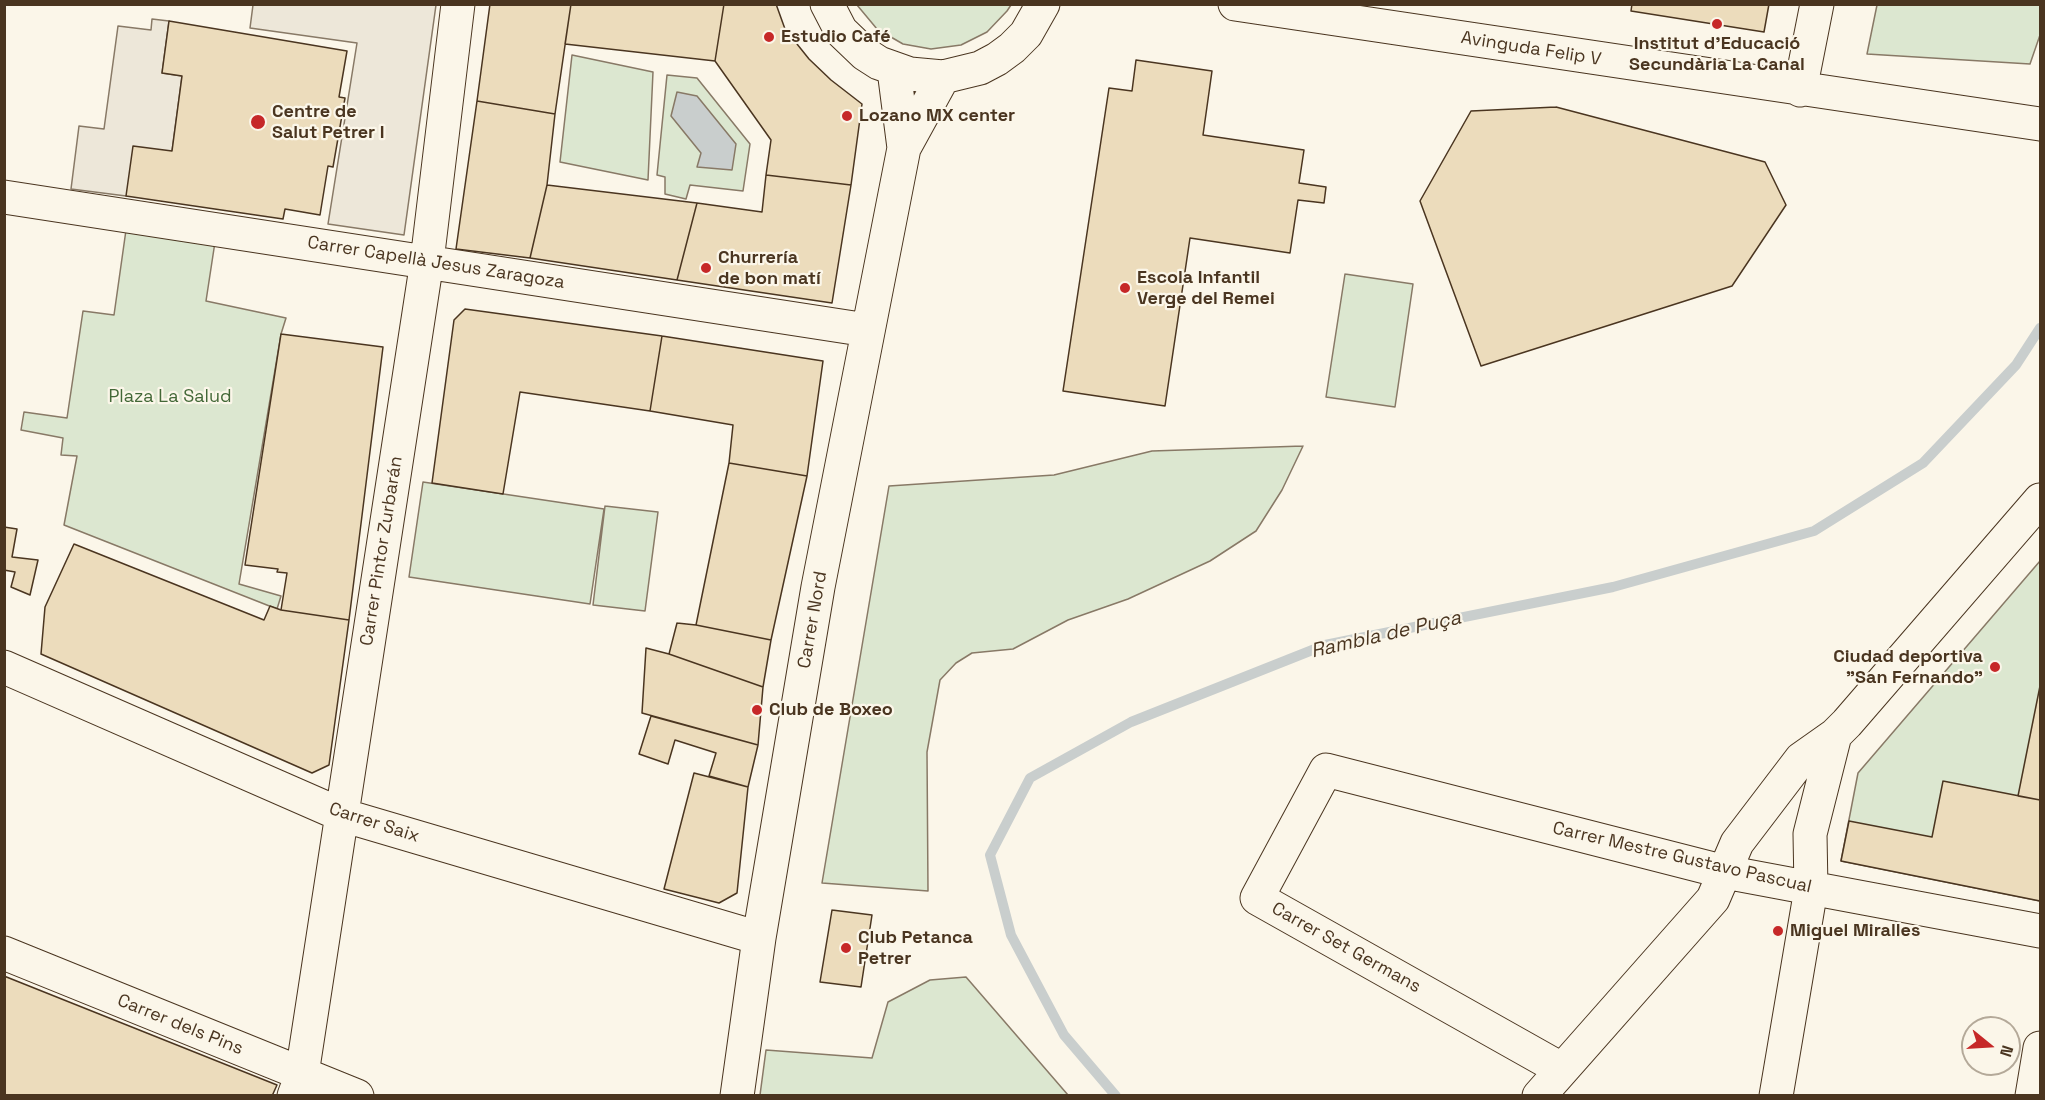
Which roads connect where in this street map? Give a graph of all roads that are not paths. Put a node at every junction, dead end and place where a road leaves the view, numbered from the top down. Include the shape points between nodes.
1 (458, 4) edge
2 (826, 4) edge
3 (1043, 4) edge
4 (1235, 4) edge
5 (1817, 4) edge
6 (894, 70) junction
7 (943, 77) junction
8 (1800, 90) junction
9 (2040, 124) edge
10 (904, 148) junction
11 (4, 197) edge
12 (427, 261) junction
13 (867, 330) junction
14 (2040, 500) edge
15 (4, 667) edge
16 (1835, 735) junction
17 (1326, 770) joint
18 (342, 815) junction
19 (1725, 872) junction
20 (1811, 889) junction
21 (2040, 932) edge
22 (759, 938) junction
23 (4, 953) edge
24 (2040, 1048) edge
25 (1561, 1069) junction
26 (298, 1085) edge
27 (357, 1095) edge
28 (737, 1095) edge
29 (1539, 1095) edge
30 (1776, 1095) edge
31 (2032, 1095) edge

1 - 12 street, Carrer Pintor Zurbarán
2 - 6 street via 841,31 853,43
3 - 7 street via 1026,34 1004,53 980,68
4 - 8 street, Avinguda Felip V
5 - 8 street
6 - 7 street
6 - 10 street, Carrer Nord
7 - 10 street, Carrer Nord
8 - 9 street, Avinguda Felip V
10 - 13 street, Carrer Nord
11 - 12 street, Carrer Capellà Jesus Zaragoza
12 - 13 street, Carrer Capellà Jesus Zaragoza
12 - 18 street, Carrer Pintor Zurbarán
13 - 22 street, Carrer Nord via 818,587
14 - 16 street
15 - 18 street, Carrer Saix
16 - 19 street via 1801,759 1737,843
16 - 20 street via 1810,834
17 - 19 street, Carrer Mestre Gustavo Pascual
17 - 25 street, Carrer Set Germans via 1257,898
18 - 22 street, Carrer Saix
18 - 26 street, Carrer Pintor Zurbarán
19 - 20 street, Carrer Mestre Gustavo Pascual
19 - 25 street via 1713,899
20 - 21 street, Carrer Mestre Gustavo Pascual
20 - 30 street
22 - 28 street, Carrer Nord
23 - 26 street, Carrer dels Pins
24 - 31 street
25 - 29 street
26 - 27 street, Carrer dels Pins

